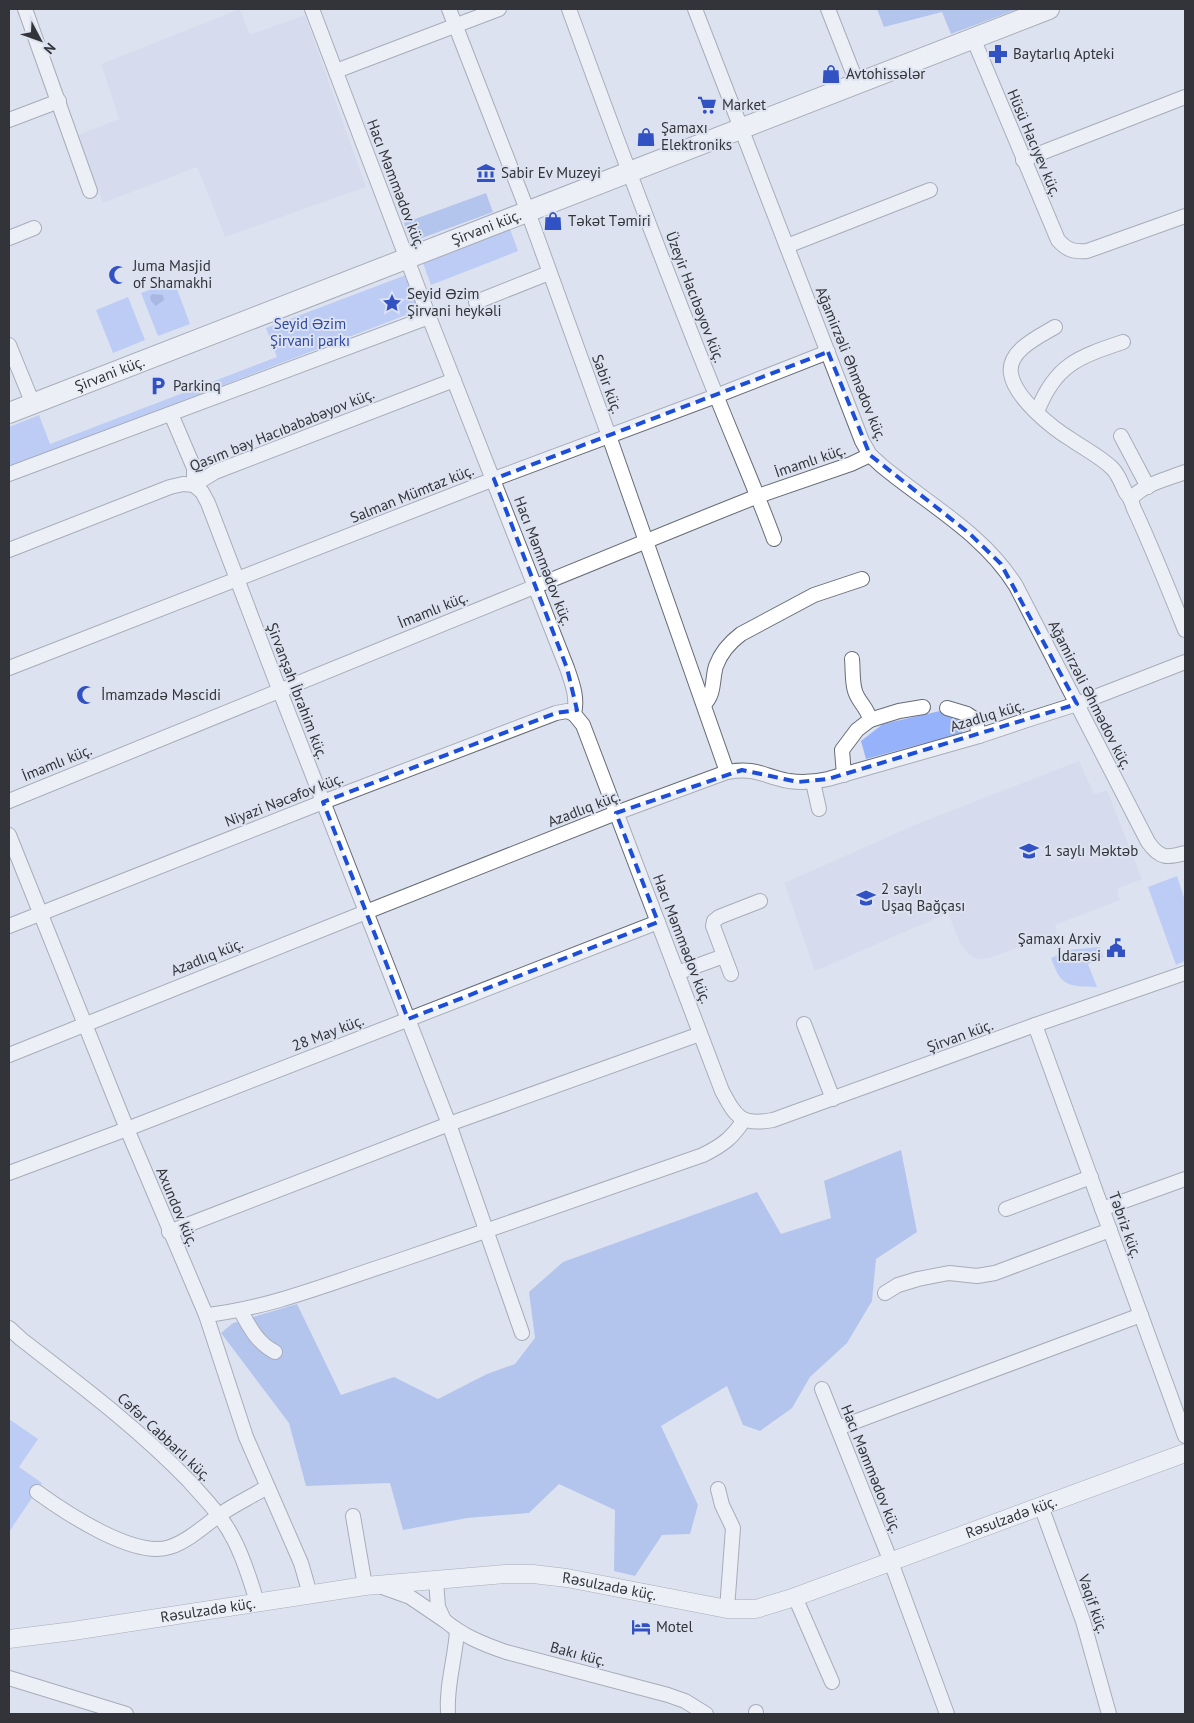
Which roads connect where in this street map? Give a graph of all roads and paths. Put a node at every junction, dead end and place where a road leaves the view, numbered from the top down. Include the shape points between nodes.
1 (25, 9) edge
2 (312, 9) edge
3 (449, 9) edge
4 (498, 9) edge
5 (569, 9) edge
6 (695, 9) edge
7 (828, 9) edge
8 (1049, 9) edge
9 (456, 25) junction
10 (973, 38) junction
11 (336, 71) junction
12 (857, 83) junction
13 (1185, 97) edge
14 (59, 101) junction
15 (9, 120) edge
16 (742, 128) junction
17 (1023, 160) junction
18 (629, 173) junction
19 (930, 190) dead end
20 (90, 191) dead end
21 (528, 212) junction
22 (1185, 216) edge
23 (34, 228) dead end
24 (9, 238) edge
25 (787, 246) junction
26 (408, 259) junction
27 (549, 273) junction
28 (476, 302) dead end
29 (430, 317) junction
30 (1055, 328) dead end
31 (1123, 342) dead end
32 (9, 345) edge
33 (828, 352) junction
34 (14, 373) edge
35 (454, 380) junction
36 (716, 396) junction
37 (33, 404) junction
38 (1037, 412) junction
39 (9, 413) edge
40 (171, 414) junction
41 (609, 436) junction
42 (1120, 436) dead end
43 (870, 454) junction
44 (1185, 472) edge
45 (9, 474) edge
46 (494, 479) junction
47 (194, 485) junction
48 (1148, 487) junction
49 (758, 496) junction
50 (1131, 499) junction
51 (774, 539) dead end
52 (646, 541) junction
53 (9, 550) edge
54 (862, 579) dead end
55 (238, 580) junction
56 (535, 586) junction
57 (1185, 630) edge
58 (852, 659) dead end
59 (1185, 662) edge
60 (9, 668) edge
61 (279, 689) junction
62 (704, 704) junction
63 (1077, 704) junction
64 (923, 707) dead end
65 (947, 708) dead end
66 (574, 714) junction
67 (870, 720) junction
68 (979, 736) junction
69 (727, 772) junction
70 (844, 776) junction
71 (813, 782) junction
72 (9, 800) edge
73 (323, 802) junction
74 (819, 809) dead end
75 (616, 813) junction
76 (9, 835) edge
77 (1185, 853) edge
78 (760, 901) dead end
79 (366, 912) junction
80 (40, 913) junction
81 (658, 922) junction
82 (9, 926) edge
83 (724, 956) junction
84 (677, 973) junction
85 (1185, 973) edge
86 (731, 974) dead end
87 (408, 1020) junction
88 (84, 1024) junction
89 (804, 1024) dead end
90 (1035, 1026) junction
91 (700, 1034) junction
92 (9, 1055) edge
93 (834, 1099) junction
94 (744, 1120) junction
95 (449, 1124) junction
96 (127, 1129) junction
97 (9, 1173) edge
98 (1091, 1177) junction
99 (1185, 1179) edge
100 (1006, 1209) dead end
101 (1102, 1209) junction
102 (488, 1230) junction
103 (1110, 1230) junction
104 (169, 1232) junction
105 (884, 1293) dead end
106 (240, 1310) junction
107 (206, 1315) junction
108 (1141, 1315) junction
109 (9, 1328) edge
110 (522, 1333) dead end
111 (275, 1352) dead end
112 (822, 1389) dead end
113 (838, 1428) junction
114 (1185, 1436) edge
115 (1185, 1452) edge
116 (268, 1487) junction
117 (718, 1489) dead end
118 (37, 1492) dead end
119 (1040, 1506) junction
120 (219, 1515) junction
121 (353, 1516) dead end
122 (891, 1562) junction
123 (436, 1580) junction
124 (371, 1585) junction
125 (310, 1594) junction
126 (795, 1597) junction
127 (257, 1602) junction
128 (727, 1608) junction
129 (444, 1620) junction
130 (456, 1631) junction
131 (9, 1639) edge
132 (9, 1678) edge
133 (832, 1682) dead end
134 (126, 1714) edge
135 (448, 1714) edge
136 (706, 1714) edge
137 (947, 1714) edge
138 (1109, 1714) edge

1 - 14 street
2 - 11 street, Hacı Məmmədov küç.
3 - 9 street, Sabir küç.
4 - 9 street
5 - 18 street, Üzeyir Hacıbəyov küç.
6 - 16 street, Ağamirzəli Əhmədov küç.
7 - 12 street
8 - 10 main road, Şirvani küç.
9 - 11 street
9 - 21 street, Sabir küç.
10 - 12 main road, Şirvani küç.
10 - 17 street, Hüsü Hacıyev küç.
11 - 26 street, Hacı Məmmədov küç.
12 - 16 main road, Şirvani küç.
13 - 17 street
14 - 15 street
14 - 20 street
16 - 18 main road, Şirvani küç.
16 - 25 street, Ağamirzəli Əhmədov küç.
17 - 22 street, Hüsü Hacıyev küç. via 1058,240 1075,252 1087,251
18 - 21 main road, Şirvani küç.
18 - 36 street, Üzeyir Hacıbəyov küç.
19 - 25 street
21 - 26 main road, Şirvani küç.
21 - 27 street, Sabir küç.
23 - 24 street
25 - 33 street, Ağamirzəli Əhmədov küç.
26 - 29 street, Hacı Məmmədov küç.
26 - 37 main road, Şirvani küç.
27 - 28 street
27 - 41 street, Sabir küç.
29 - 35 street, Hacı Məmmədov küç.
29 - 40 street
30 - 38 street via 1024,346 1010,366 1016,387
31 - 38 street via 1090,353 1071,364 1044,393
32 - 34 street
33 - 36 street, Salman Mümtaz küç.
33 - 43 street, Ağamirzəli Əhmədov küç. via 862,442
34 - 37 street
35 - 46 street, Hacı Məmmədov küç.
35 - 47 street, Qasım bəy Hacıbababəyov küç. via 215,472
36 - 41 street, Salman Mümtaz küç.
36 - 49 street, Üzeyir Hacıbəyov küç.
37 - 39 main road, Şirvani küç.
38 - 50 street via 1069,439 1111,466
40 - 45 street
40 - 47 street via 194,468
41 - 46 street, Salman Mümtaz küç.
41 - 52 street, Sabir küç.
42 - 48 street
43 - 49 street, İmamlı küç. via 851,464
43 - 63 street, Ağamirzəli Əhmədov küç. via 888,472 969,533 1001,564 1016,586
44 - 48 street
46 - 55 street, Salman Mümtaz küç.
46 - 56 street, Hacı Məmmədov küç.
47 - 53 street, Qasım bəy Hacıbababəyov küç. via 170,487
47 - 55 street, Şirvanşah İbrahim küç. via 208,503
48 - 50 street
49 - 51 street, Üzeyir Hacıbəyov küç.
49 - 52 street, İmamlı küç.
50 - 57 street
52 - 56 street, İmamlı küç.
52 - 62 street, Sabir küç.
54 - 62 street via 814,595 730,642 720,655 710,695
55 - 60 street, Salman Mümtaz küç.
55 - 61 street, Şirvanşah İbrahim küç.
56 - 61 street, İmamlı küç.
56 - 66 street, Hacı Məmmədov küç. via 576,696
58 - 67 street via 855,691
59 - 63 street, Azadlıq küç.
61 - 72 street, İmamlı küç.
61 - 73 street, Şirvanşah İbrahim küç.
62 - 69 street, Sabir küç.
63 - 68 street, Azadlıq küç.
63 - 77 street, Ağamirzəli Əhmədov küç. via 1154,850 1162,856
64 - 67 street
65 - 68 street via 976,720
66 - 73 street, Niyazi Nəcəfov küç. via 556,713
66 - 75 street, Hacı Məmmədov küç. via 582,725
67 - 70 street via 857,730 842,750
68 - 70 street, Azadlıq küç.
69 - 71 street, Azadlıq küç. via 751,770 786,781
69 - 75 street, Azadlıq küç.
70 - 71 street, Azadlıq küç.
71 - 74 street
73 - 79 street, Şirvanşah İbrahim küç.
73 - 80 street, Niyazi Nəcəfov küç.
75 - 79 street, Azadlıq küç.
75 - 81 street, Hacı Məmmədov küç.
76 - 80 street, Axundov küç.
78 - 83 street via 714,921
79 - 87 street, Şirvanşah İbrahim küç.
79 - 88 street, Azadlıq küç.
80 - 82 street, Niyazi Nəcəfov küç.
80 - 88 street, Axundov küç.
81 - 84 street, Hacı Məmmədov küç.
81 - 87 street, 28 May küç.
83 - 84 street
83 - 86 street
84 - 91 street, Hacı Məmmədov küç.
85 - 90 street, Şirvan küç.
87 - 95 street, Şirvanşah İbrahim küç.
87 - 96 street, 28 May küç.
88 - 92 street, Azadlıq küç.
88 - 96 street, Axundov küç.
89 - 93 street
90 - 93 street, Şirvan küç.
90 - 98 street, Təbriz küç.
91 - 94 street, Hacı Məmmədov küç. via 722,1091 735,1113
91 - 95 street
93 - 94 street, Şirvan küç. via 773,1120 760,1123
94 - 102 street via 734,1135 703,1154
95 - 102 street, Şirvanşah İbrahim küç.
95 - 104 street
96 - 97 street, 28 May küç.
96 - 104 street, Axundov küç.
98 - 100 street
98 - 101 street, Təbriz küç.
99 - 101 street
101 - 103 street, Təbriz küç.
102 - 106 street via 296,1295
102 - 110 street, Şirvanşah İbrahim küç.
103 - 105 street via 995,1273 977,1276 950,1273 898,1285
103 - 108 street, Təbriz küç.
104 - 107 street, Axundov küç.
106 - 107 street
106 - 111 street via 258,1340
107 - 116 street, Axundov küç. via 246,1437
108 - 113 street
108 - 114 street, Təbriz küç.
109 - 120 street, Cəfər Cabbarlı küç. via 128,1423
112 - 113 street, Hacı Məmmədov küç.
113 - 122 street, Hacı Məmmədov küç.
115 - 119 street, Rəsulzadə küç.
116 - 120 street
116 - 125 street, Axundov küç. via 301,1563
117 - 128 street via 733,1528
118 - 120 street via 84,1522 146,1549 169,1548 181,1543
119 - 122 street, Rəsulzadə küç.
119 - 138 street, Vaqif küç. via 1083,1621
120 - 127 street, Cəfər Cabbarlı küç. via 241,1553
121 - 124 street
122 - 126 street, Rəsulzadə küç.
122 - 137 street, Hacı Məmmədov küç.
123 - 124 street, Rəsulzadə küç.
123 - 128 street, Rəsulzadə küç. via 532,1574
123 - 129 street via 438,1607
124 - 125 street, Rəsulzadə küç.
124 - 129 street, Bakı küç. via 410,1597
125 - 127 street, Rəsulzadə küç.
126 - 128 street, Rəsulzadə küç. via 756,1609
126 - 133 street
127 - 131 street, Rəsulzadə küç.
129 - 130 street, Bakı küç.
130 - 135 street via 447,1694
130 - 136 street, Bakı küç. via 506,1652 668,1695
132 - 134 street

